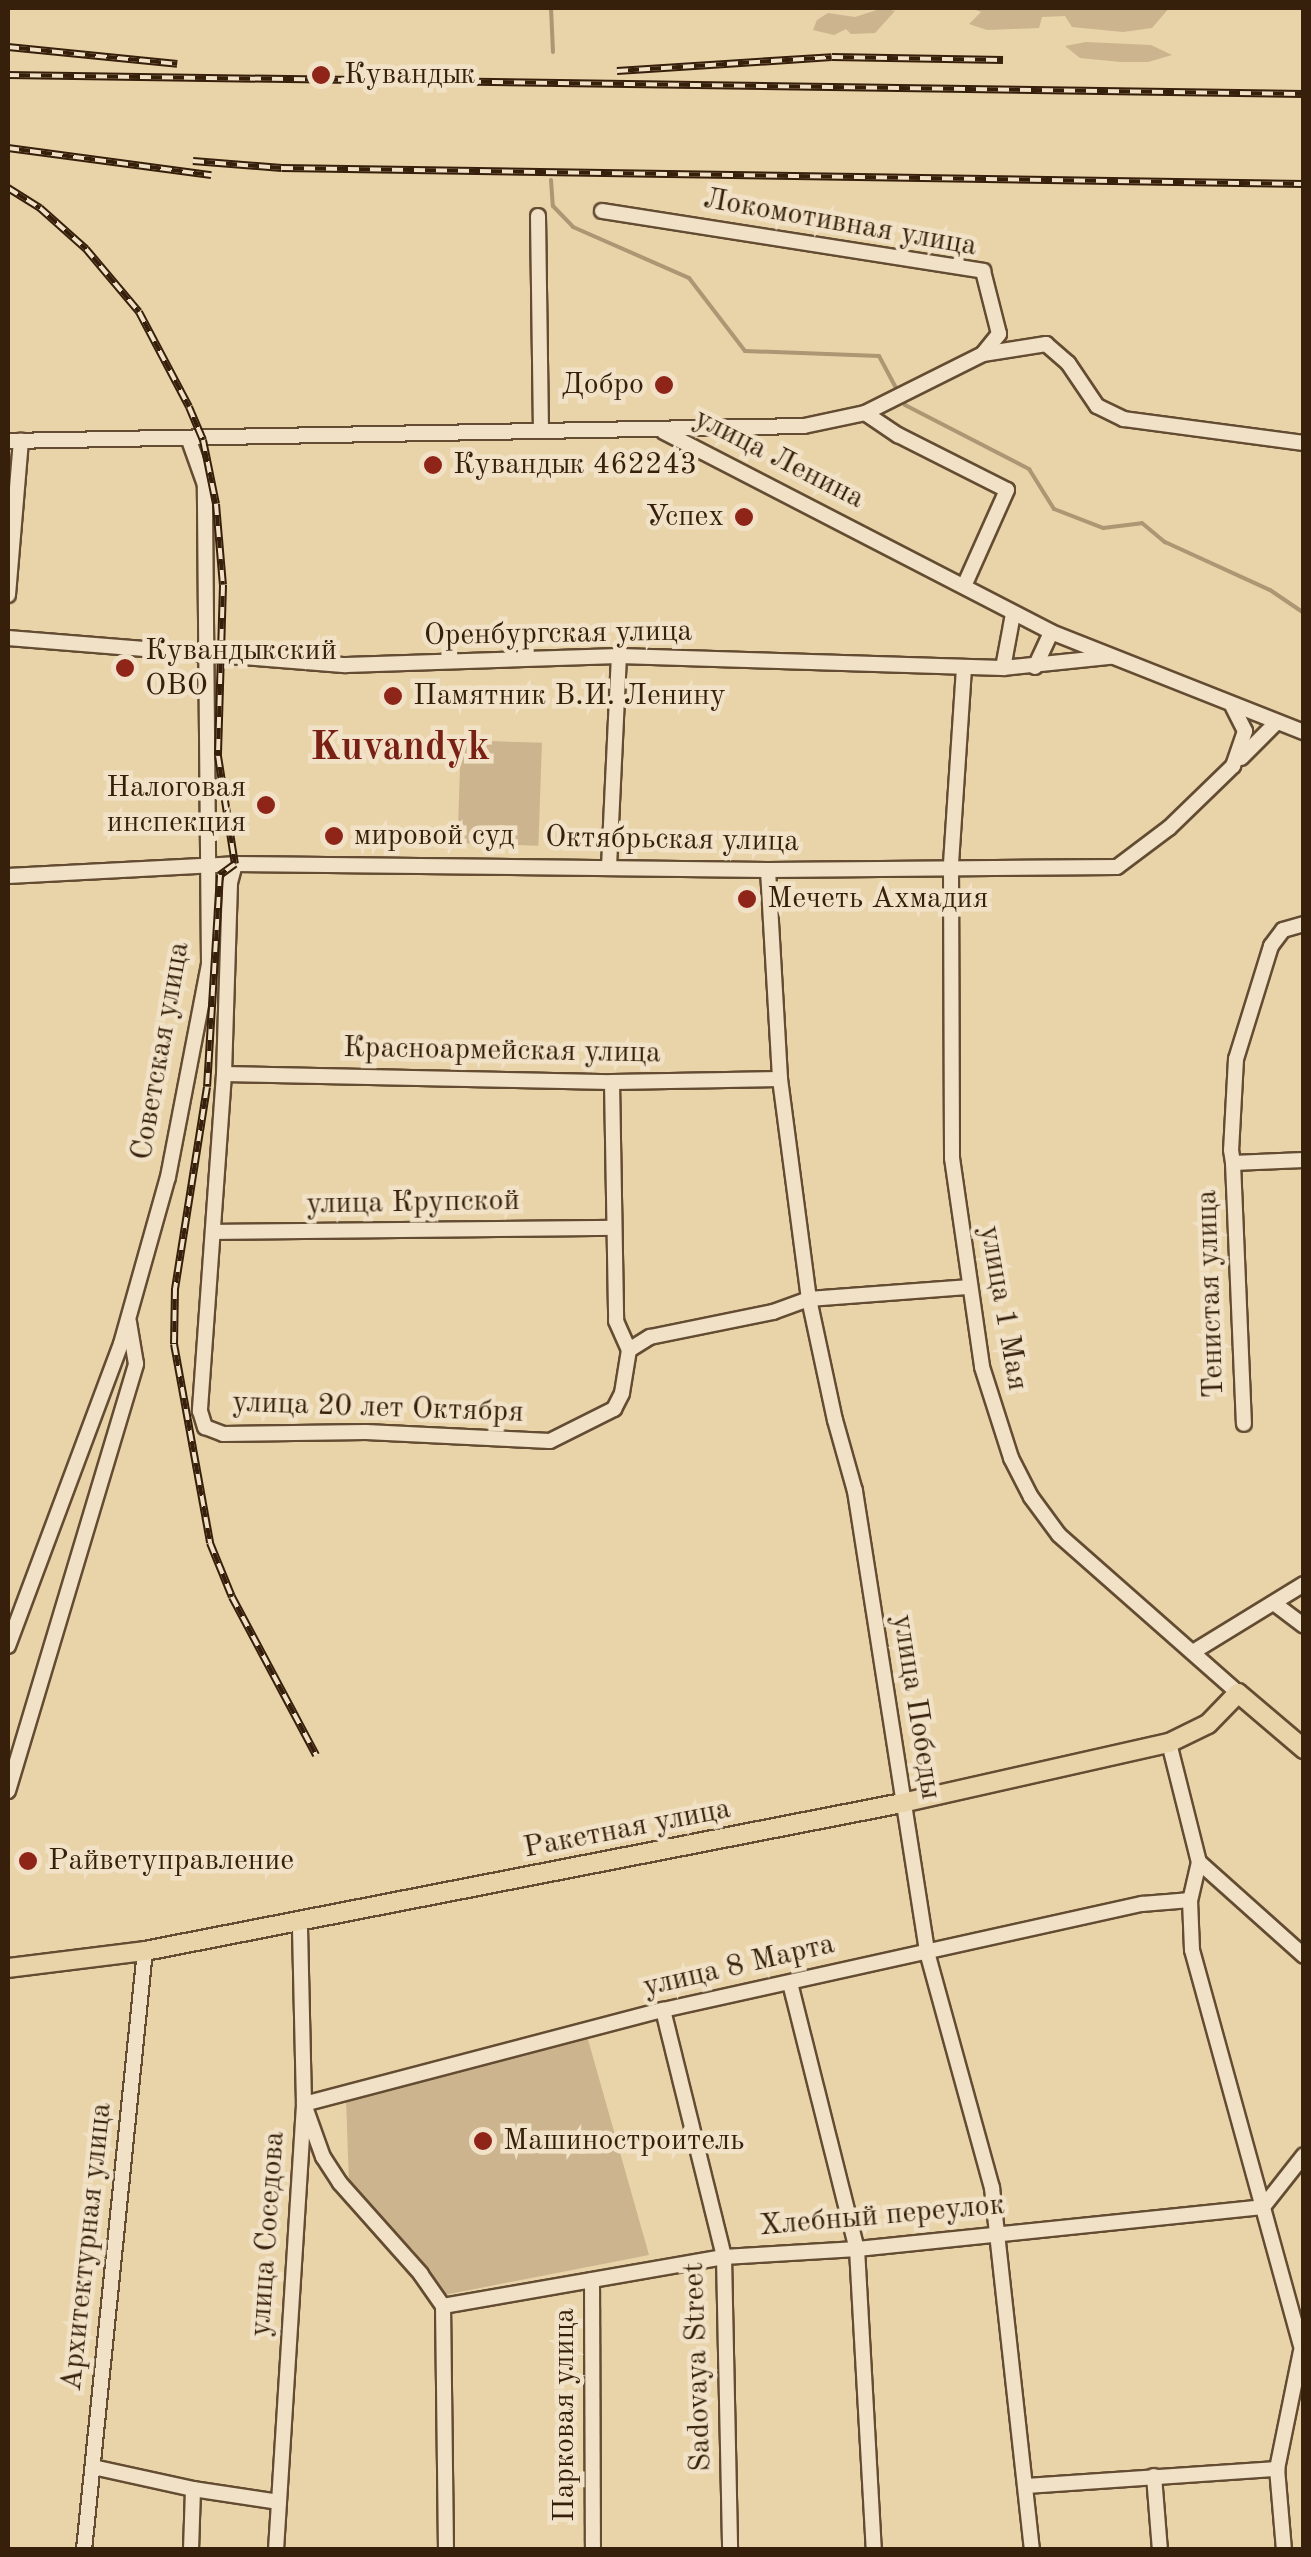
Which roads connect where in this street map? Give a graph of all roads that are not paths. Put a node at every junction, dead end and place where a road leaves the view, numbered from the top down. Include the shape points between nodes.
1 (602, 211) dead end
2 (538, 216) dead end
3 (983, 354) junction
4 (866, 413) junction
5 (541, 430) junction
6 (659, 430) junction
7 (190, 440) junction
8 (14, 441) edge
9 (1304, 443) edge
10 (964, 586) junction
11 (8, 595) edge
12 (1013, 614) junction
13 (1051, 632) junction
14 (8, 638) edge
15 (208, 655) junction
16 (619, 656) junction
17 (1110, 658) junction
18 (1035, 666) junction
19 (964, 668) junction
20 (1003, 668) junction
21 (1233, 708) junction
22 (1275, 724) junction
23 (1304, 732) edge
24 (1233, 766) junction
25 (235, 864) junction
26 (210, 865) junction
27 (610, 866) junction
28 (951, 866) junction
29 (768, 870) junction
30 (8, 876) edge
31 (1304, 924) edge
32 (224, 1074) junction
33 (780, 1080) junction
34 (612, 1082) junction
35 (1304, 1160) edge
36 (1233, 1163) junction
37 (613, 1228) junction
38 (212, 1232) junction
39 (968, 1288) junction
40 (809, 1299) junction
41 (128, 1316) junction
42 (629, 1350) junction
43 (1244, 1424) dead end
44 (1304, 1584) edge
45 (1274, 1604) junction
46 (1304, 1626) edge
47 (8, 1646) edge
48 (1193, 1652) junction
49 (1238, 1693) junction
50 (1170, 1743) junction
51 (1304, 1748) edge
52 (8, 1791) edge
53 (902, 1803) junction
54 (1199, 1862) junction
55 (1190, 1900) junction
56 (300, 1922) junction
57 (145, 1951) junction
58 (927, 1952) junction
59 (1304, 1956) edge
60 (8, 1968) edge
61 (790, 1982) junction
62 (663, 2010) junction
63 (304, 2104) junction
64 (1304, 2155) edge
65 (1263, 2207) junction
66 (1000, 2234) junction
67 (857, 2249) junction
68 (724, 2256) junction
69 (592, 2280) junction
70 (1304, 2300) edge
71 (443, 2306) junction
72 (1291, 2316) junction
73 (1302, 2354) edge
74 (93, 2467) junction
75 (1277, 2470) junction
76 (1154, 2476) junction
77 (1026, 2486) junction
78 (193, 2489) junction
79 (279, 2502) junction
80 (84, 2550) edge
81 (191, 2550) edge
82 (276, 2550) edge
83 (446, 2550) edge
84 (593, 2550) edge
85 (730, 2550) edge
86 (874, 2550) edge
87 (1032, 2550) edge
88 (1160, 2550) edge
89 (1284, 2550) edge

1 - 3 street, Локомотивная улица via 983,271 999,334
2 - 5 street
3 - 4 street
3 - 9 street via 1046,344 1097,406 1124,419
4 - 6 street via 804,426
4 - 10 street via 1007,490
5 - 6 street, улица Ленина
5 - 7 street, улица Ленина
6 - 10 street, улица Ленина
7 - 8 street, улица Ленина
7 - 15 street, Советская улица via 206,484
8 - 11 street
10 - 12 street, улица Ленина
12 - 13 street, улица Ленина
12 - 20 street
13 - 17 street, улица Ленина
13 - 18 street
14 - 15 street, Оренбургская улица
15 - 16 street, Оренбургская улица via 346,665
15 - 26 street, Советская улица
16 - 19 street, Оренбургская улица
16 - 27 street
17 - 18 street, Оренбургская улица
17 - 21 street, улица Ленина
18 - 20 street, Оренбургская улица
19 - 20 street, Оренбургская улица
19 - 28 street, улица 1 Мая
21 - 22 street, улица Ленина
21 - 24 street via 1245,731
22 - 23 street, улица Ленина
22 - 24 street, Октябрьская улица
24 - 28 street, Октябрьская улица via 1170,828 1117,866
25 - 26 street, Октябрьская улица
25 - 27 street, Октябрьская улица
25 - 32 street
26 - 30 street, Октябрьская улица
26 - 41 street, Советская улица via 210,964 168,1177
27 - 29 street, Октябрьская улица
28 - 29 street, Октябрьская улица
28 - 39 street, улица 1 Мая via 952,1158
29 - 33 street, улица Победы
31 - 36 street, Тенистая улица via 1283,930 1271,946 1236,1059
32 - 34 street, Красноармейская улица
32 - 38 street
33 - 34 street, Красноармейская улица
33 - 40 street, улица Победы
34 - 37 street
35 - 36 street, Тенистая улица
36 - 43 street, Тенистая улица
37 - 38 street, улица Крупской
37 - 42 street via 616,1322
38 - 42 street, улица 20 лет Октября via 200,1411 205,1427 223,1434 550,1440 614,1409
39 - 40 street
39 - 48 street, улица 1 Мая via 995,1413 1031,1497 1058,1535
40 - 42 street via 650,1337
40 - 53 street, улица Победы via 855,1491
41 - 47 street, Советская улица
41 - 52 street via 136,1364
44 - 45 street
45 - 46 street
45 - 48 street
48 - 49 street, улица 1 Мая
49 - 50 main road, Ракетная улица via 1208,1724
49 - 51 main road
50 - 53 main road, Ракетная улица
50 - 54 street
53 - 56 main road, Ракетная улица
53 - 58 street, улица Победы
54 - 55 street
54 - 59 street
55 - 58 street, улица 8 Марта via 1142,1904
55 - 65 street via 1192,1950
56 - 57 main road, Ракетная улица
56 - 63 street, улица Соседова
57 - 60 main road, Ракетная улица
57 - 74 street, Архитектурная улица
58 - 61 street, улица 8 Марта
58 - 66 street, улица Победы
61 - 62 street, улица 8 Марта
61 - 67 street
62 - 63 street, улица 8 Марта
62 - 68 street, Sadovaya Street
63 - 71 street via 340,2183
63 - 79 street, улица Соседова
64 - 65 street
65 - 66 street, Хлебный переулок
65 - 72 street
66 - 67 street, Хлебный переулок
66 - 77 street, улица Победы
67 - 68 street, Хлебный переулок
67 - 86 street
68 - 69 street, Хлебный переулок
68 - 85 street, Sadovaya Street
69 - 71 street, Хлебный переулок
69 - 84 street, Парковая улица
70 - 72 street
71 - 83 street
72 - 73 street
73 - 75 street
74 - 78 street
74 - 80 street, Архитектурная улица
75 - 76 street
75 - 89 street
76 - 77 street
76 - 88 street
77 - 87 street, улица Победы
78 - 79 street
78 - 81 street
79 - 82 street, улица Соседова

